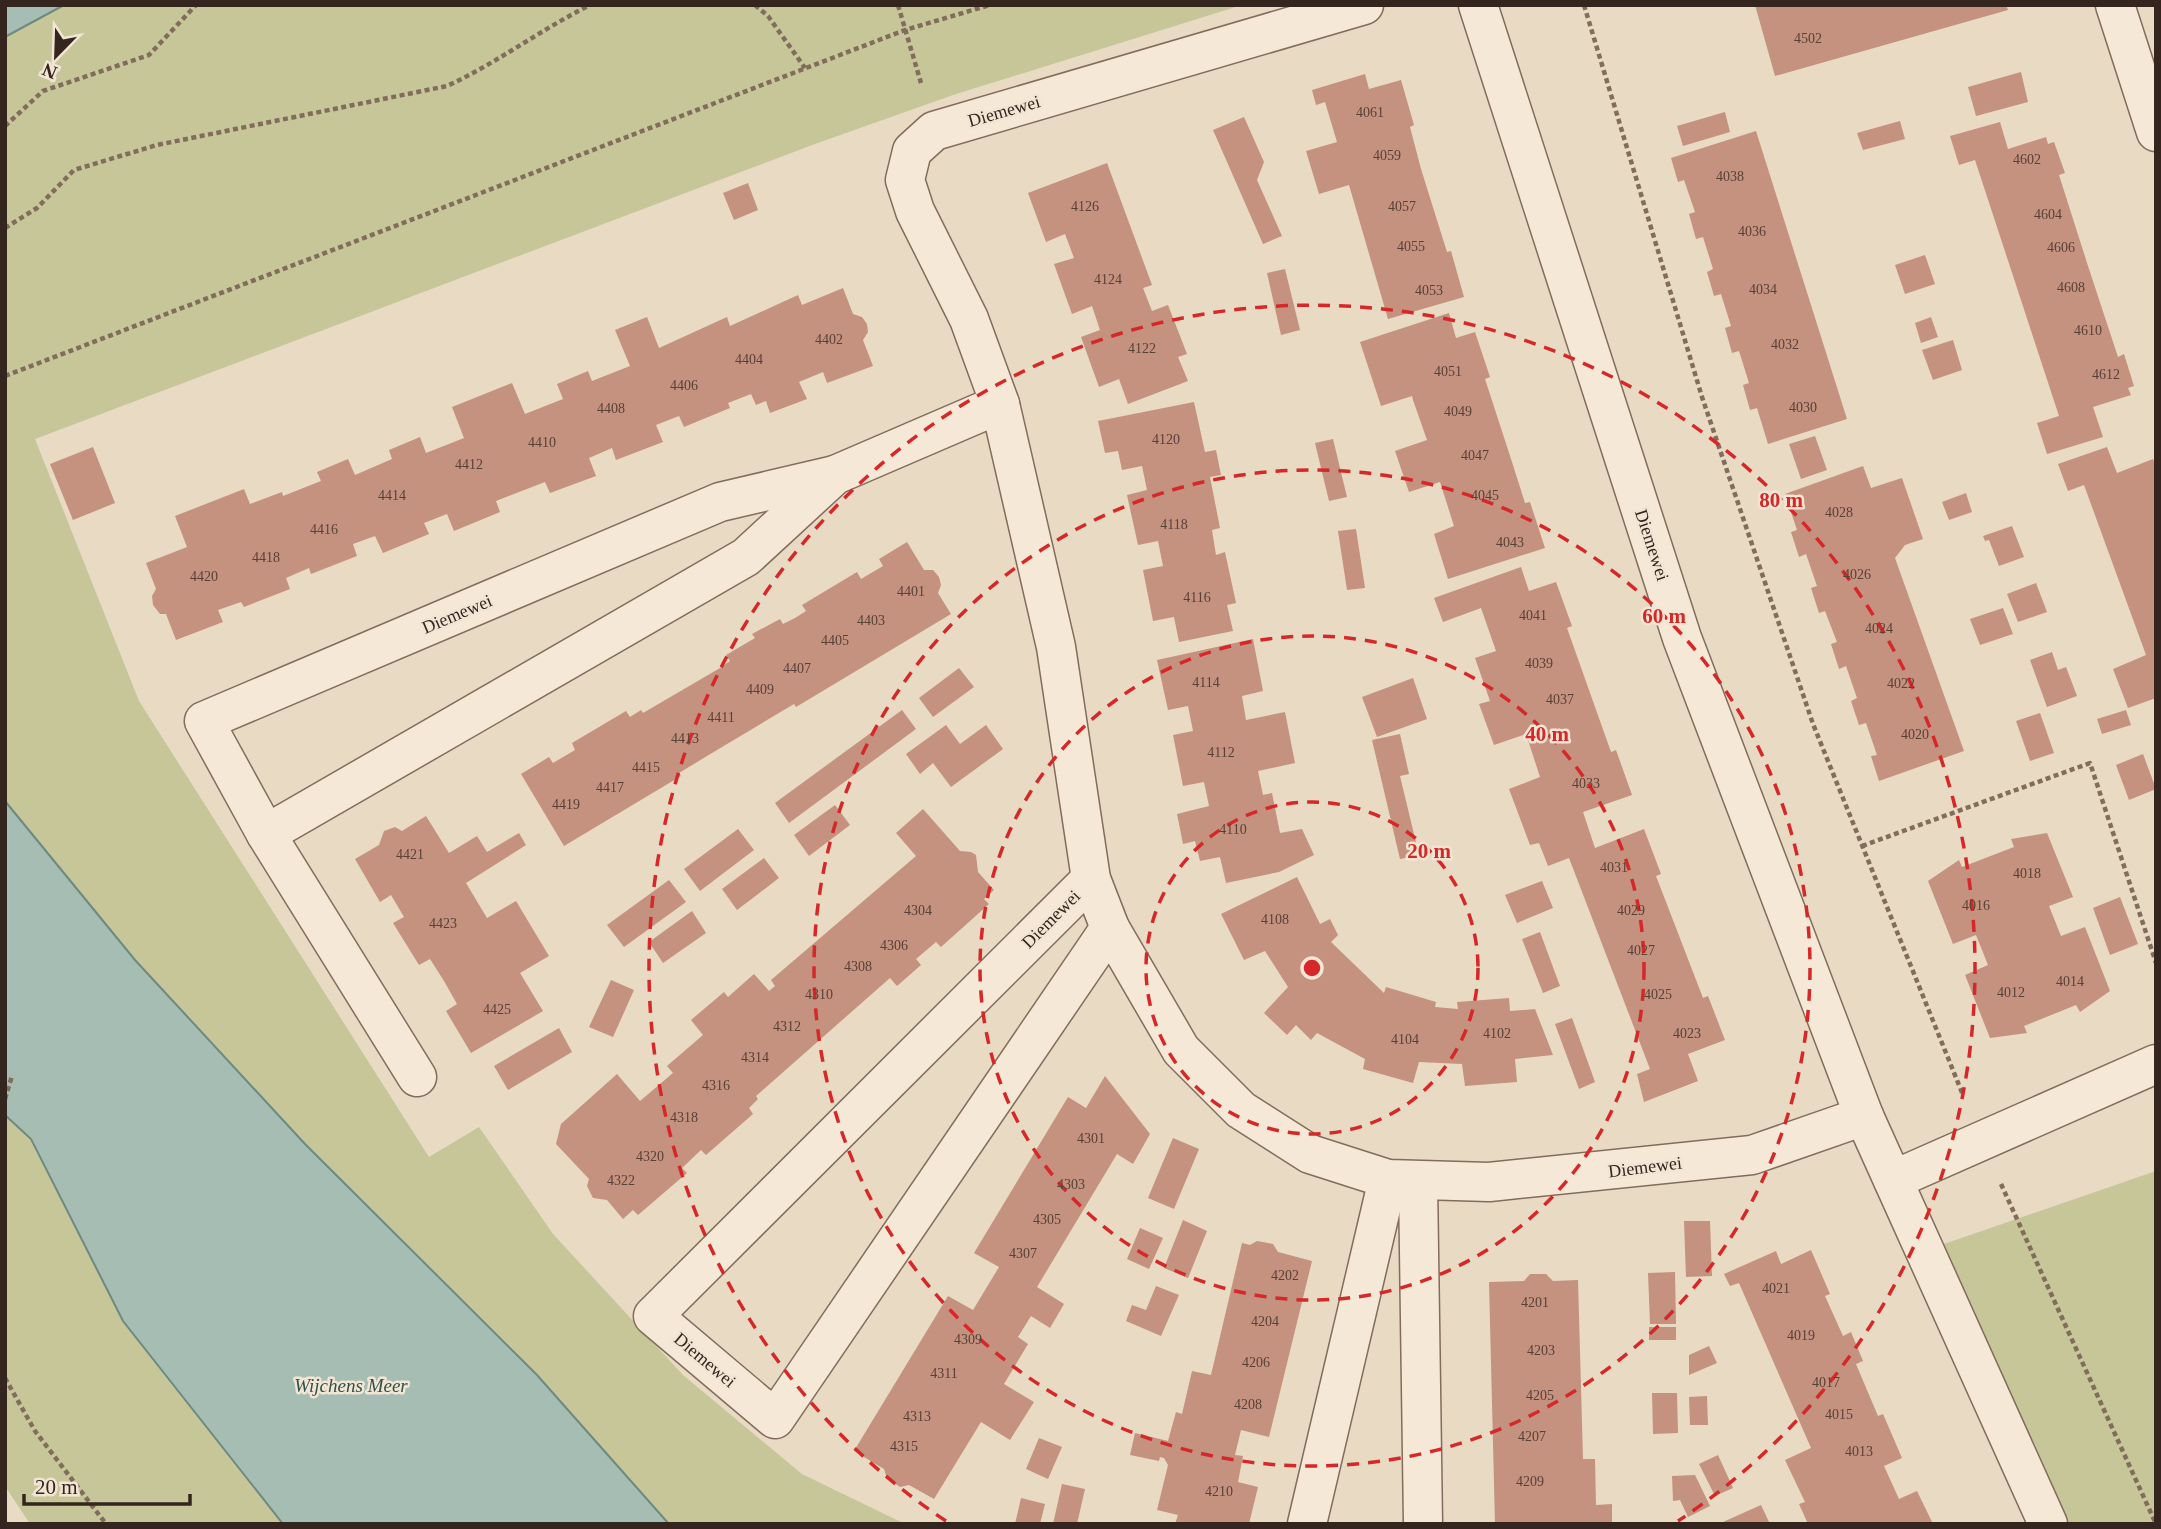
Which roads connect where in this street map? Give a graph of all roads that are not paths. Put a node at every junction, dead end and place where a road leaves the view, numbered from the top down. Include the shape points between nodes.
1 (1364, 5) edge
2 (1478, 5) edge
3 (2115, 5) edge
4 (2156, 132) edge
5 (1000, 404) junction
6 (835, 475) junction
7 (266, 834) junction
8 (1091, 879) junction
9 (1110, 928) junction
10 (2156, 1064) edge
11 (416, 1077) dead end
12 (1864, 1116) junction
13 (1403, 1180) junction
14 (1893, 1181) junction
15 (1307, 1524) edge
16 (1423, 1524) edge
17 (2048, 1524) edge

1 - 5 street, Diemewei via 934,131 912,151 905,180 915,211 969,319
2 - 12 street, Diemewei via 1682,638
3 - 4 street
5 - 6 street, Diemewei
5 - 8 street, Diemewei via 1056,647
6 - 7 street, Diemewei via 746,558
6 - 7 street, Diemewei via 720,502 204,720
7 - 11 street, Diemewei
8 - 9 street, Diemewei
8 - 9 street, Diemewei via 653,1316 775,1419
9 - 13 street, Diemewei via 1181,1050 1241,1110 1310,1154
10 - 14 street
12 - 13 street, Diemewei via 1752,1155 1558,1177
12 - 14 street, Diemewei
13 - 15 street
13 - 16 street
14 - 17 street, Diemewei

